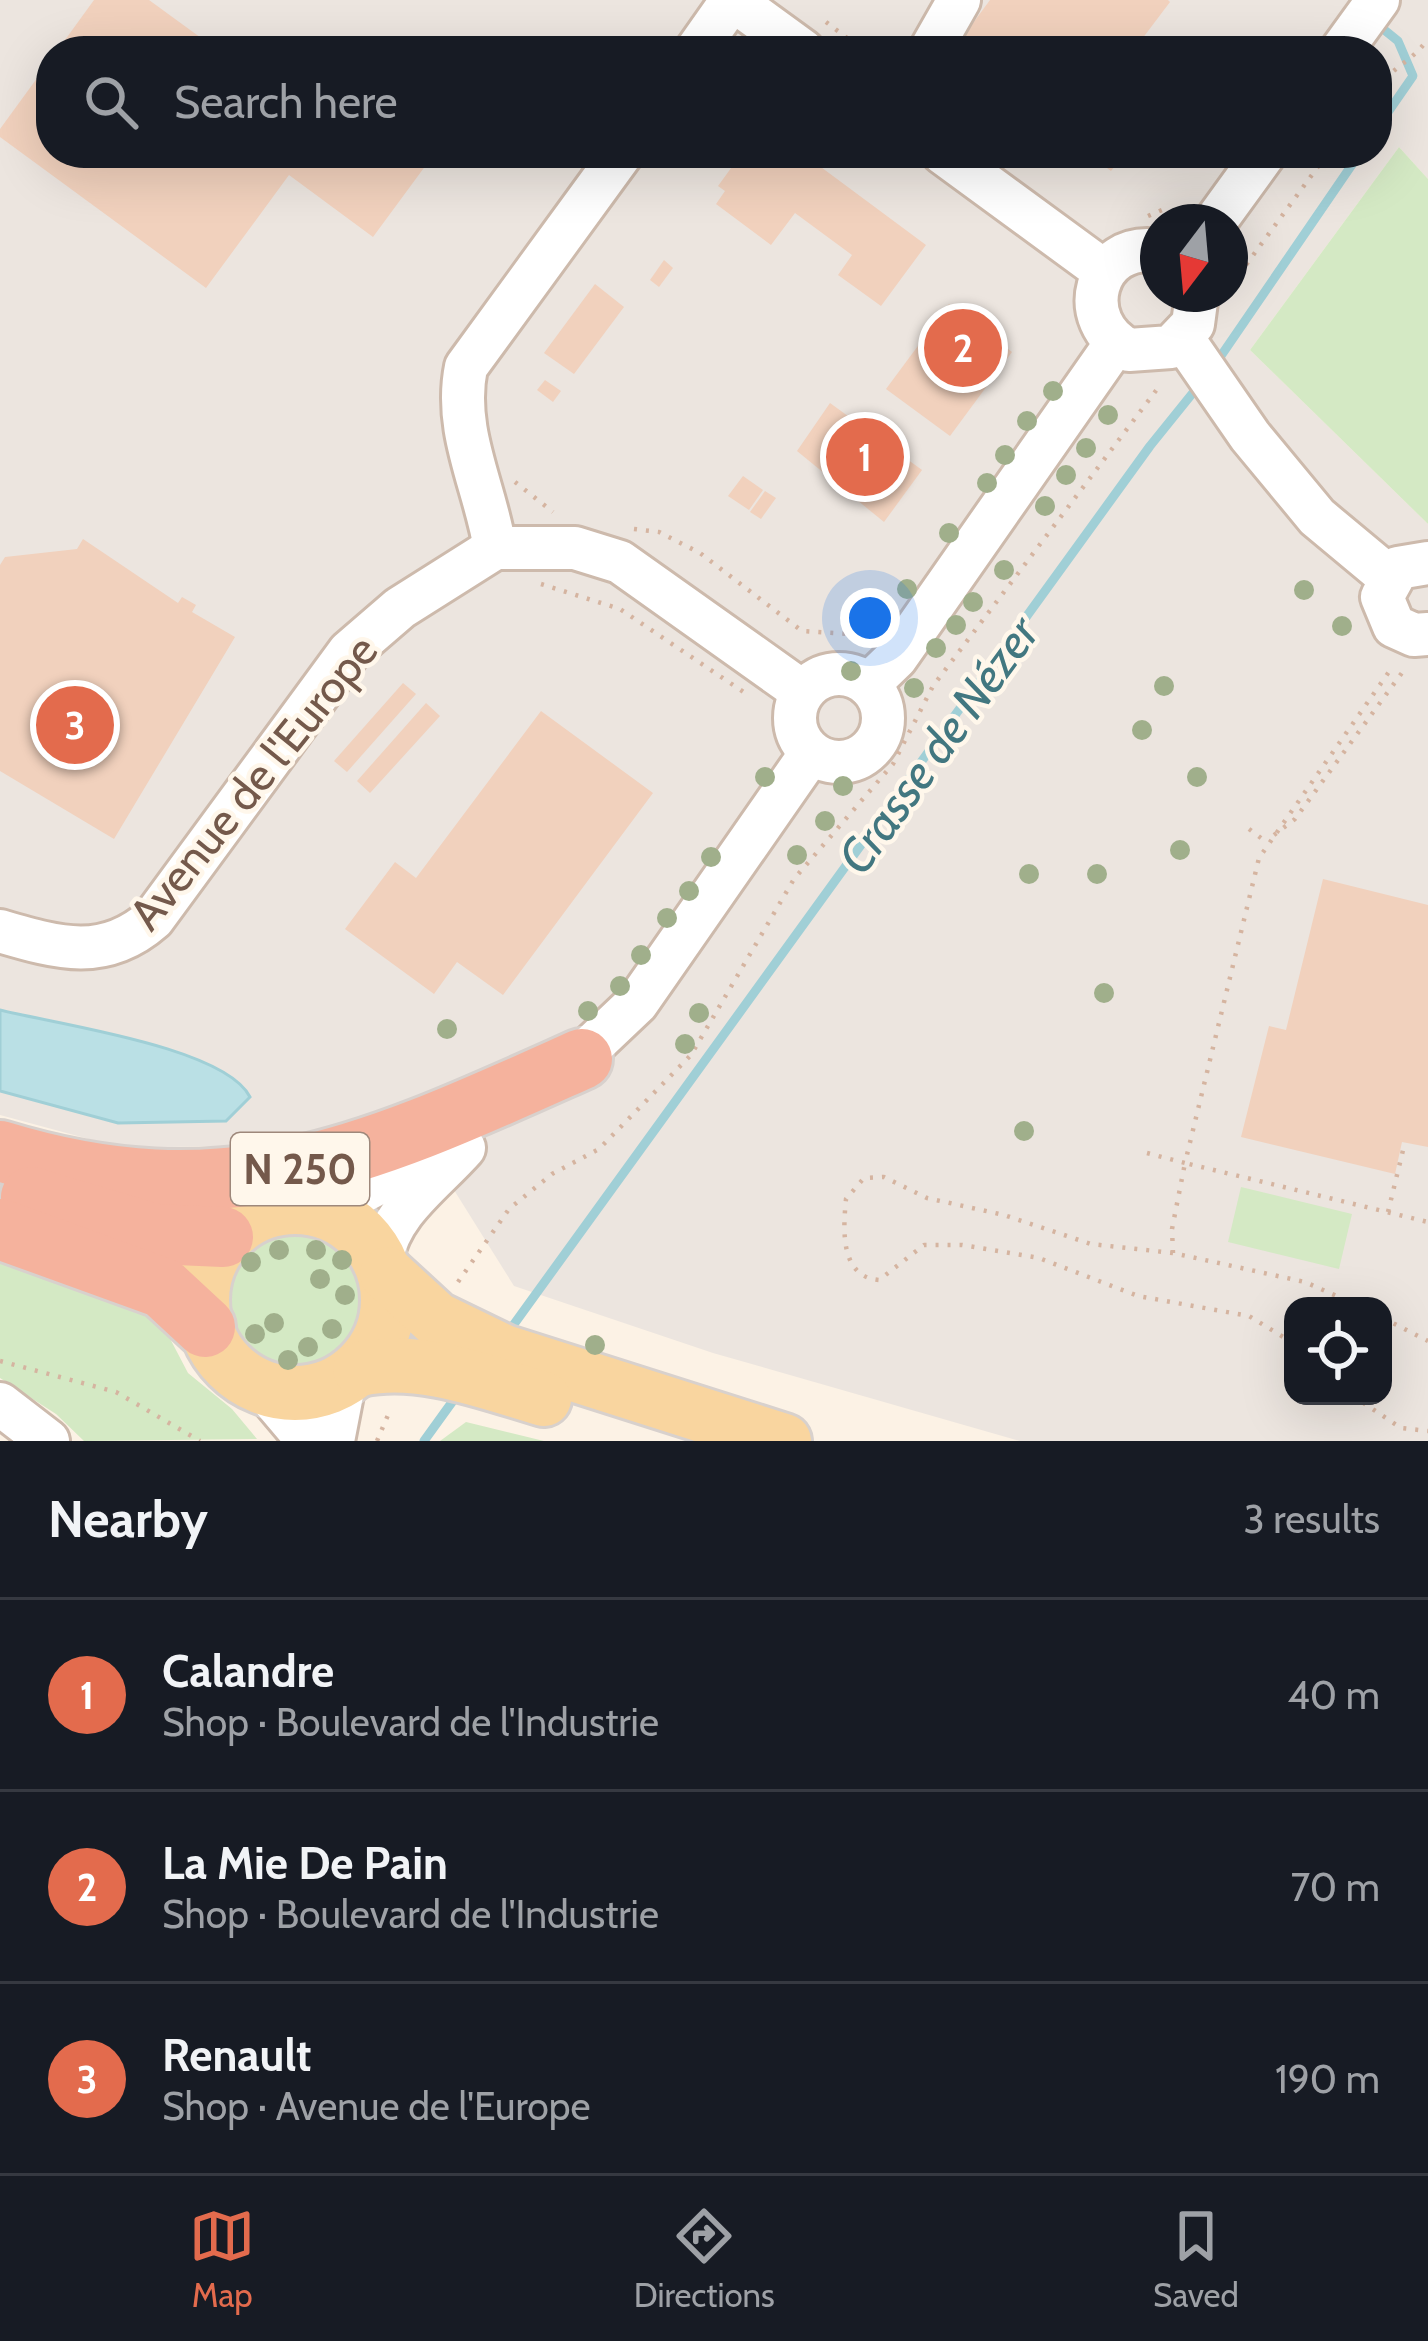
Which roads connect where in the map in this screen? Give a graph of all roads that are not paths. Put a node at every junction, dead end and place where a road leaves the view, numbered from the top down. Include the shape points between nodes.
1 (732, 0) edge
2 (959, 0) edge
3 (1378, 0) edge
4 (809, 32) edge
5 (707, 36) edge
6 (939, 36) edge
7 (1352, 36) edge
8 (611, 168) edge
9 (963, 168) edge
10 (1254, 168) edge
11 (1228, 204) edge
12 (1140, 244) edge
13 (1104, 271) junction
14 (1195, 312) edge
15 (1116, 344) junction
16 (1199, 363) junction
17 (495, 548) junction
18 (1408, 570) edge
19 (1412, 651) edge
20 (882, 671) junction
21 (787, 681) junction
22 (811, 753) junction
23 (0, 931) edge
24 (582, 1059) junction
25 (479, 1131) junction
26 (0, 1151) edge
27 (0, 1186) edge
28 (305, 1208) junction
29 (0, 1229) edge
30 (223, 1237) junction
31 (384, 1267) junction
32 (205, 1327) junction
33 (425, 1342) junction
34 (352, 1374) junction
35 (264, 1389) junction
36 (0, 1404) edge
37 (48, 1441) edge
38 (308, 1441) edge
39 (333, 1441) edge
40 (697, 1441) edge
41 (784, 1441) edge

1 - 4 street
1 - 5 street
2 - 6 street
3 - 7 street
8 - 17 street via 466,367 466,439
9 - 13 street
10 - 11 street
12 - 13 street
13 - 15 street via 1094,301
14 - 16 street
15 - 16 street
15 - 20 street
16 - 18 street via 1316,517
17 - 21 street via 575,548 620,562
17 - 23 street, Avenue de l'Europe via 400,608 349,652 135,935 80,951
18 - 19 street via 1382,597
20 - 21 street
20 - 22 street via 883,726 868,752 840,763
21 - 22 street via 796,731
22 - 24 street via 696,926
24 - 25 street
24 - 26 highway, N 250 via 401,1140 262,1175 147,1179
25 - 28 street via 358,1194
25 - 31 street via 400,1211 386,1235
27 - 30 highway, N 250 via 155,1234
28 - 30 main road, N 250 via 278,1209
28 - 31 main road, N 250 via 355,1228
29 - 32 highway via 163,1288
30 - 32 main road, N 250 via 207,1264
31 - 33 main road, N 250
31 - 34 main road via 386,1327
32 - 35 main road via 233,1370
33 - 34 main road, N 250
33 - 40 main road, N 250
33 - 41 main road, N 250 via 504,1352
34 - 35 main road, N 250 via 305,1394
34 - 39 street
35 - 38 street
36 - 37 street

